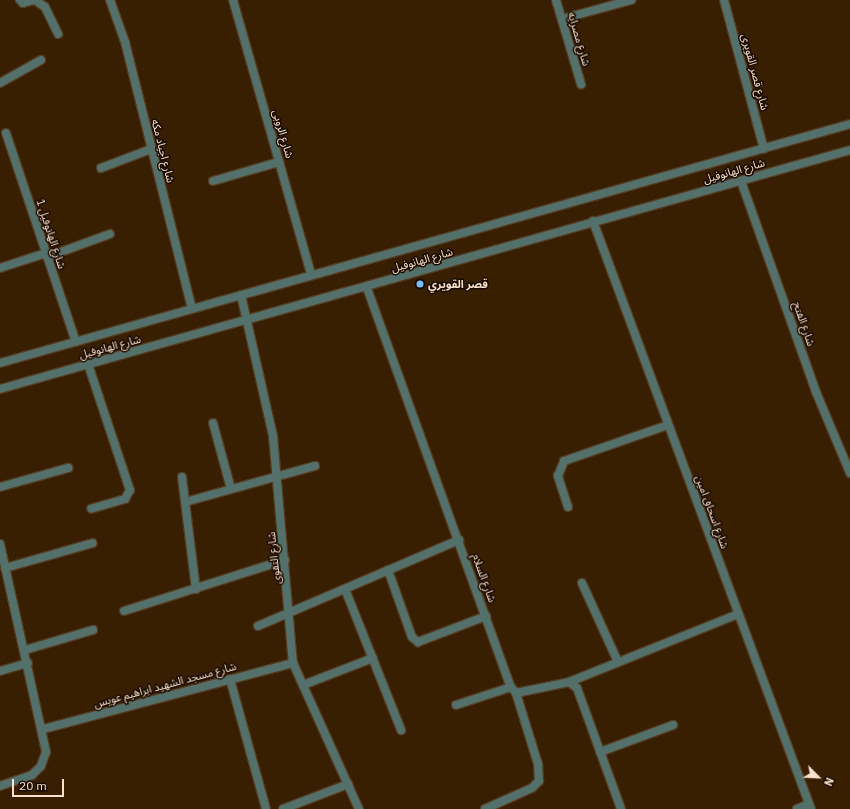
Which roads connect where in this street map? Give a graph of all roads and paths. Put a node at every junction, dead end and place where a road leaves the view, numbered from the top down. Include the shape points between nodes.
1 (20, 0) edge
2 (35, 0) edge
3 (110, 0) edge
4 (233, 0) edge
5 (556, 0) edge
6 (631, 0) edge
7 (724, 0) edge
8 (562, 19) junction
9 (58, 34) dead end
10 (41, 60) dead end
11 (0, 83) edge
12 (581, 84) dead end
13 (850, 124) edge
14 (6, 133) dead end
15 (151, 149) junction
16 (764, 149) junction
17 (850, 150) edge
18 (279, 162) junction
19 (101, 168) dead end
20 (212, 181) dead end
21 (742, 181) junction
22 (592, 221) junction
23 (110, 234) dead end
24 (47, 255) junction
25 (0, 268) edge
26 (311, 274) junction
27 (367, 288) junction
28 (241, 295) junction
29 (192, 309) junction
30 (248, 320) junction
31 (76, 342) junction
32 (0, 363) edge
33 (88, 364) junction
34 (0, 389) edge
35 (213, 423) dead end
36 (668, 425) junction
37 (315, 466) dead end
38 (68, 468) dead end
39 (850, 473) edge
40 (276, 476) junction
41 (182, 477) dead end
42 (0, 487) edge
43 (231, 489) junction
44 (185, 502) junction
45 (568, 507) dead end
46 (91, 510) dead end
47 (459, 540) junction
48 (94, 543) dead end
49 (0, 544) edge
50 (285, 560) junction
51 (6, 568) junction
52 (388, 570) junction
53 (582, 583) dead end
54 (196, 589) junction
55 (345, 589) junction
56 (124, 611) dead end
57 (288, 613) junction
58 (738, 614) junction
59 (486, 616) junction
60 (258, 626) dead end
61 (94, 630) dead end
62 (25, 650) junction
63 (373, 658) junction
64 (293, 662) junction
65 (618, 662) junction
66 (28, 663) junction
67 (0, 671) edge
68 (230, 679) junction
69 (569, 682) junction
70 (303, 685) junction
71 (513, 690) junction
72 (456, 705) dead end
73 (673, 725) dead end
74 (43, 729) junction
75 (402, 730) dead end
76 (600, 752) junction
77 (348, 784) junction
78 (0, 786) edge
79 (810, 806) edge
80 (266, 809) edge
81 (283, 809) edge
82 (359, 809) edge
83 (487, 809) edge
84 (620, 809) edge
85 (797, 809) edge

1 - 2 street via 23,3
2 - 9 street via 45,7
3 - 15 street, شارع اجياد مكه via 125,42
4 - 18 street, شارع الروبى
5 - 8 street, شارع مصرايه
6 - 8 street
7 - 16 street, شارع قصر القويرى
8 - 12 street, شارع مصرايه
10 - 11 street
13 - 16 street, شارع الهانوفيل
14 - 24 street, شارع الهانوفيل 1
15 - 19 street
15 - 29 street, شارع اجياد مكه
16 - 26 street, شارع الهانوفيل
17 - 21 street, شارع الهانوفيل
18 - 20 street
18 - 26 street, شارع الروبى
21 - 22 street, شارع الهانوفيل
21 - 39 street, شارع الفتح via 816,392
22 - 27 street, شارع الهانوفيل
22 - 36 street, شارع اسحاق امين
23 - 24 street
24 - 25 street
24 - 31 street, شارع الهانوفيل 1
26 - 28 street, شارع الهانوفيل
27 - 30 street, شارع الهانوفيل
27 - 47 street, شارع السلام
28 - 29 street, شارع الهانوفيل
28 - 30 street, شارع التقوى
29 - 31 street, شارع الهانوفيل
30 - 33 street, شارع الهانوفيل
30 - 40 street, شارع التقوى via 272,427
31 - 32 street, شارع الهانوفيل
33 - 34 street, شارع الهانوفيل
33 - 46 street via 130,490 125,499
35 - 43 street
36 - 45 street via 564,461 558,476
36 - 58 street, شارع اسحاق امين
37 - 40 street
38 - 42 street
40 - 43 street
40 - 50 street, شارع التقوى
41 - 44 street
43 - 44 street
44 - 54 street
47 - 52 street
47 - 59 street, شارع السلام
48 - 51 street
49 - 51 street
50 - 54 street
50 - 57 street, شارع التقوى
51 - 62 street
52 - 55 street
52 - 59 street via 412,637 418,642
53 - 65 street
54 - 56 street
55 - 57 street
55 - 63 street
57 - 60 street
57 - 64 street, شارع التقوى
58 - 65 street
58 - 79 street, شارع اسحاق امين
59 - 71 street, شارع السلام
61 - 62 street
62 - 66 street
63 - 70 street
63 - 75 street
64 - 68 street, شارع مسجد الشهيد ابراهيم عويس
64 - 70 street, شارع التقوى
65 - 69 street
66 - 67 street
66 - 74 street
68 - 74 street, شارع مسجد الشهيد ابراهيم عويس
68 - 80 street
69 - 71 street
69 - 76 street via 577,688
70 - 77 street, شارع التقوى
71 - 72 street
71 - 83 street, شارع السلام via 538,764 539,781 532,788
73 - 76 street
74 - 78 street via 46,752 41,766 32,775
76 - 84 street
77 - 81 street
77 - 82 street, شارع التقوى
79 - 85 street

